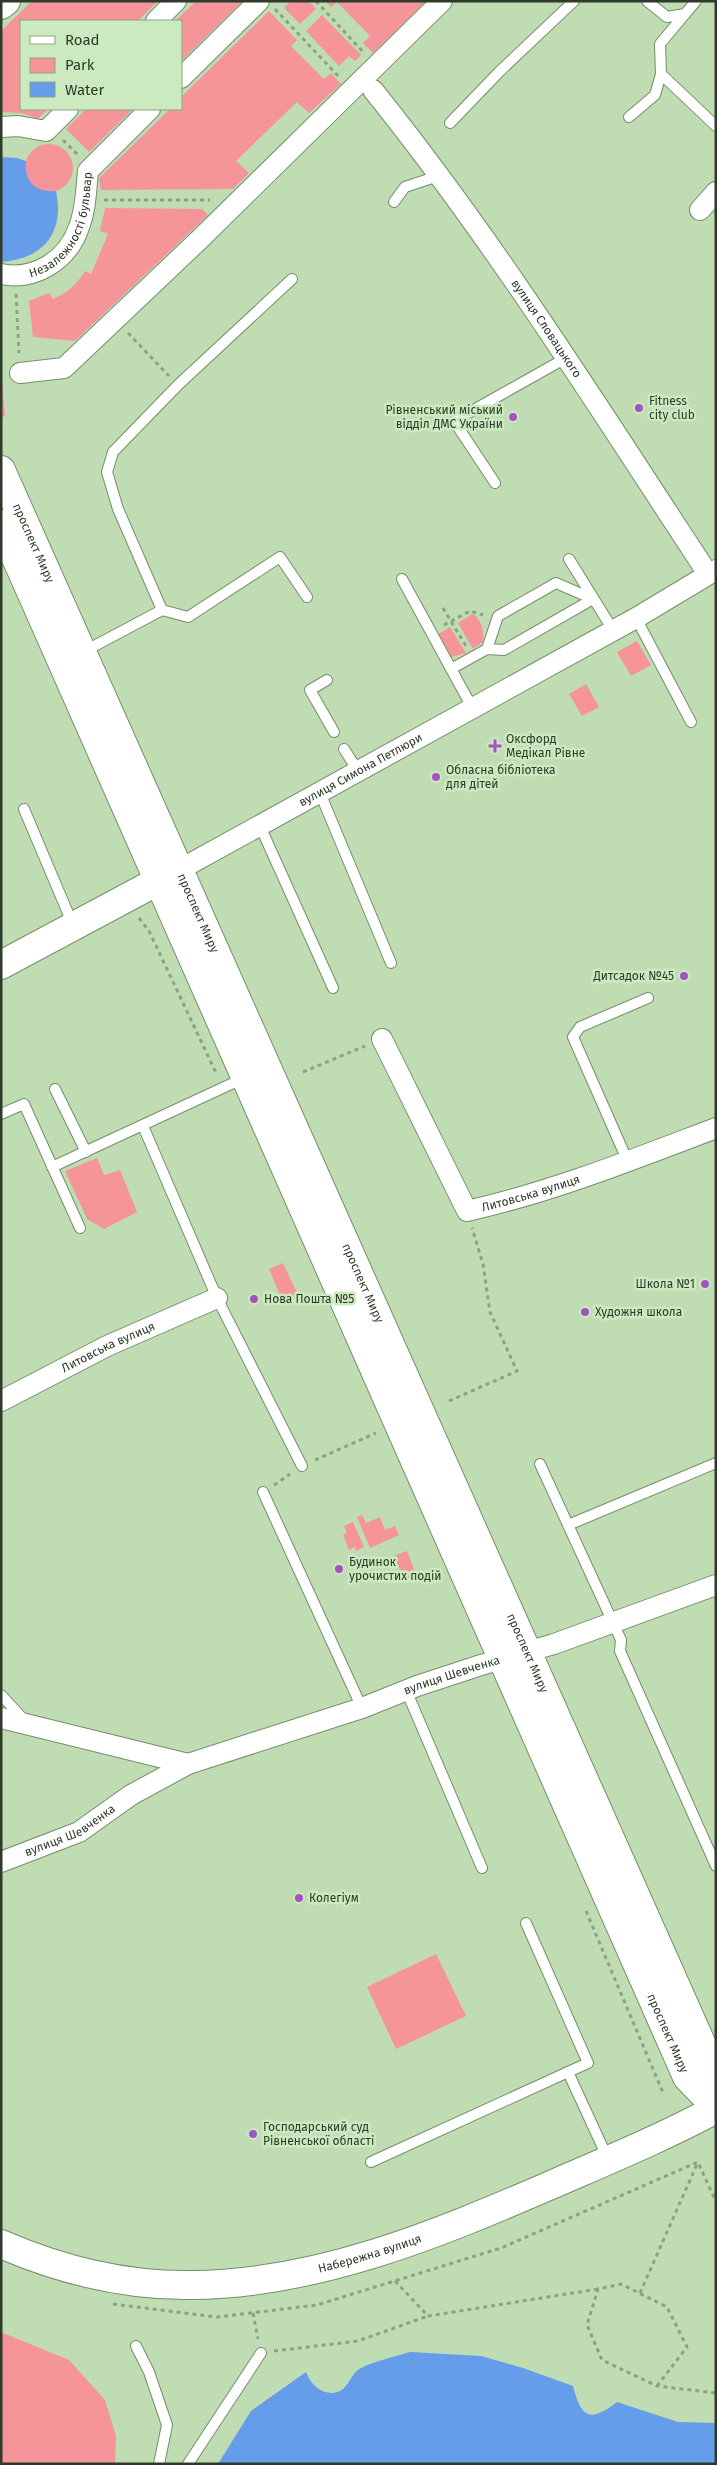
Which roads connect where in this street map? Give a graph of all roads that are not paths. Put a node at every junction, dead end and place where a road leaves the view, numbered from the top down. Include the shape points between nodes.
1 (6, 1) edge
2 (176, 1) edge
3 (442, 1) edge
4 (574, 1) edge
5 (647, 1) edge
6 (696, 1) edge
7 (1, 5) edge
8 (266, 5) edge
9 (685, 14) junction
10 (157, 20) edge
11 (661, 74) junction
12 (182, 77) edge
13 (373, 90) dead end
14 (67, 110) edge
15 (149, 110) edge
16 (629, 117) dead end
17 (450, 123) dead end
18 (716, 126) edge
19 (1, 127) edge
20 (441, 176) junction
21 (716, 192) edge
22 (394, 202) dead end
23 (700, 210) dead end
24 (7, 275) edge
25 (292, 279) dead end
26 (566, 358) junction
27 (20, 373) road end
28 (1, 470) edge
29 (495, 483) dead end
30 (1, 524) edge
31 (569, 559) dead end
32 (712, 572) edge
33 (402, 579) dead end
34 (307, 597) dead end
35 (593, 599) junction
36 (162, 610) junction
37 (636, 618) junction
38 (613, 630) junction
39 (487, 649) junction
40 (82, 652) junction
41 (451, 669) junction
42 (327, 680) dead end
43 (473, 709) junction
44 (691, 722) dead end
45 (334, 732) dead end
46 (344, 749) dead end
47 (358, 771) junction
48 (320, 792) junction
49 (24, 809) dead end
50 (260, 826) junction
51 (168, 876) junction
52 (73, 926) junction
53 (1, 964) edge
54 (391, 964) dead end
55 (333, 988) dead end
56 (648, 998) dead end
57 (382, 1039) road end
58 (245, 1077) junction
59 (54, 1089) dead end
60 (1, 1114) edge
61 (143, 1126) junction
62 (716, 1128) edge
63 (86, 1152) junction
64 (628, 1162) junction
65 (52, 1167) junction
66 (80, 1228) dead end
67 (217, 1298) junction
68 (1, 1401) edge
69 (716, 1463) edge
70 (540, 1464) dead end
71 (302, 1466) road end
72 (263, 1492) road end
73 (568, 1524) junction
74 (716, 1585) edge
75 (613, 1623) junction
76 (528, 1652) junction
77 (502, 1659) junction
78 (406, 1690) junction
79 (1, 1695) edge
80 (362, 1708) junction
81 (1, 1718) edge
82 (27, 1724) junction
83 (188, 1764) junction
84 (1, 1862) edge
85 (716, 1866) edge
86 (482, 1868) dead end
87 (526, 1923) dead end
88 (568, 2072) junction
89 (716, 2099) edge
90 (716, 2108) edge
91 (609, 2160) junction
92 (371, 2162) dead end
93 (1, 2244) edge
94 (136, 2346) dead end
95 (261, 2352) road end
96 (159, 2464) edge
97 (188, 2464) edge

1 - 7 street
2 - 10 street
3 - 27 street via 64,368
4 - 17 lane
5 - 9 lane via 667,17
6 - 9 lane
8 - 12 street
9 - 11 lane via 660,44
11 - 16 lane via 655,95
11 - 18 lane
13 - 20 street, вулиця Словацького
14 - 19 street via 46,130
15 - 24 street, Незалежності бульвар via 88,171 79,229 61,257 36,273
20 - 22 lane via 405,187
20 - 26 street, вулиця Словацького
21 - 23 street
25 - 36 lane via 178,385 113,452 107,472 118,509
26 - 29 lane via 454,421
26 - 32 street, вулиця Словацького
28 - 40 street, проспект Миру
30 - 51 street, проспект Миру
31 - 35 lane
32 - 37 street, вулиця Симона Петлюри
33 - 41 lane
34 - 36 lane via 280,556 188,617
35 - 38 lane
35 - 39 lane via 504,650
35 - 39 lane via 556,583 498,616
36 - 40 lane
37 - 38 street, вулиця Симона Петлюри
37 - 44 lane
38 - 43 street, вулиця Симона Петлюри
39 - 41 lane
40 - 51 street, проспект Миру
41 - 43 lane
42 - 45 lane via 310,690
43 - 47 street, вулиця Симона Петлюри
46 - 47 lane
47 - 48 street, вулиця Симона Петлюри
48 - 50 street, вулиця Симона Петлюри
48 - 54 lane
49 - 52 lane
50 - 51 street, вулиця Симона Петлюри
50 - 55 lane
51 - 52 street, вулиця Симона Петлюри
51 - 58 street, проспект Миру
51 - 76 street, проспект Миру
52 - 53 street, вулиця Симона Петлюри
56 - 64 lane via 580,1027 573,1037
57 - 64 street, Литовська вулиця via 466,1210 505,1202
58 - 61 lane
58 - 77 street, проспект Миру
59 - 63 lane
60 - 65 lane via 24,1104
61 - 63 lane
61 - 67 lane
62 - 64 street, Литовська вулиця
63 - 65 lane
65 - 66 lane
67 - 68 street, Литовська вулиця via 107,1346
67 - 71 lane
69 - 73 lane
70 - 73 lane
72 - 80 lane
73 - 75 lane
74 - 75 street, вулиця Шевченка
75 - 76 street, вулиця Шевченка
75 - 85 lane via 621,1640 620,1651
76 - 77 street, вулиця Шевченка
76 - 89 street, проспект Миру via 712,2065
77 - 78 street, вулиця Шевченка
77 - 90 street, проспект Миру via 687,2077
78 - 80 street, вулиця Шевченка
78 - 86 lane
79 - 82 lane
80 - 83 street, вулиця Шевченка
81 - 82 street
82 - 83 street
83 - 84 street, вулиця Шевченка via 131,1795 79,1832
87 - 88 lane via 588,2063
88 - 91 lane
88 - 92 lane
90 - 91 street, Набережна вулиця via 681,2128
91 - 93 street, Набережна вулиця via 485,2214 372,2254 270,2278 192,2285 115,2279 50,2263
94 - 96 lane via 149,2372 167,2425
95 - 97 lane

